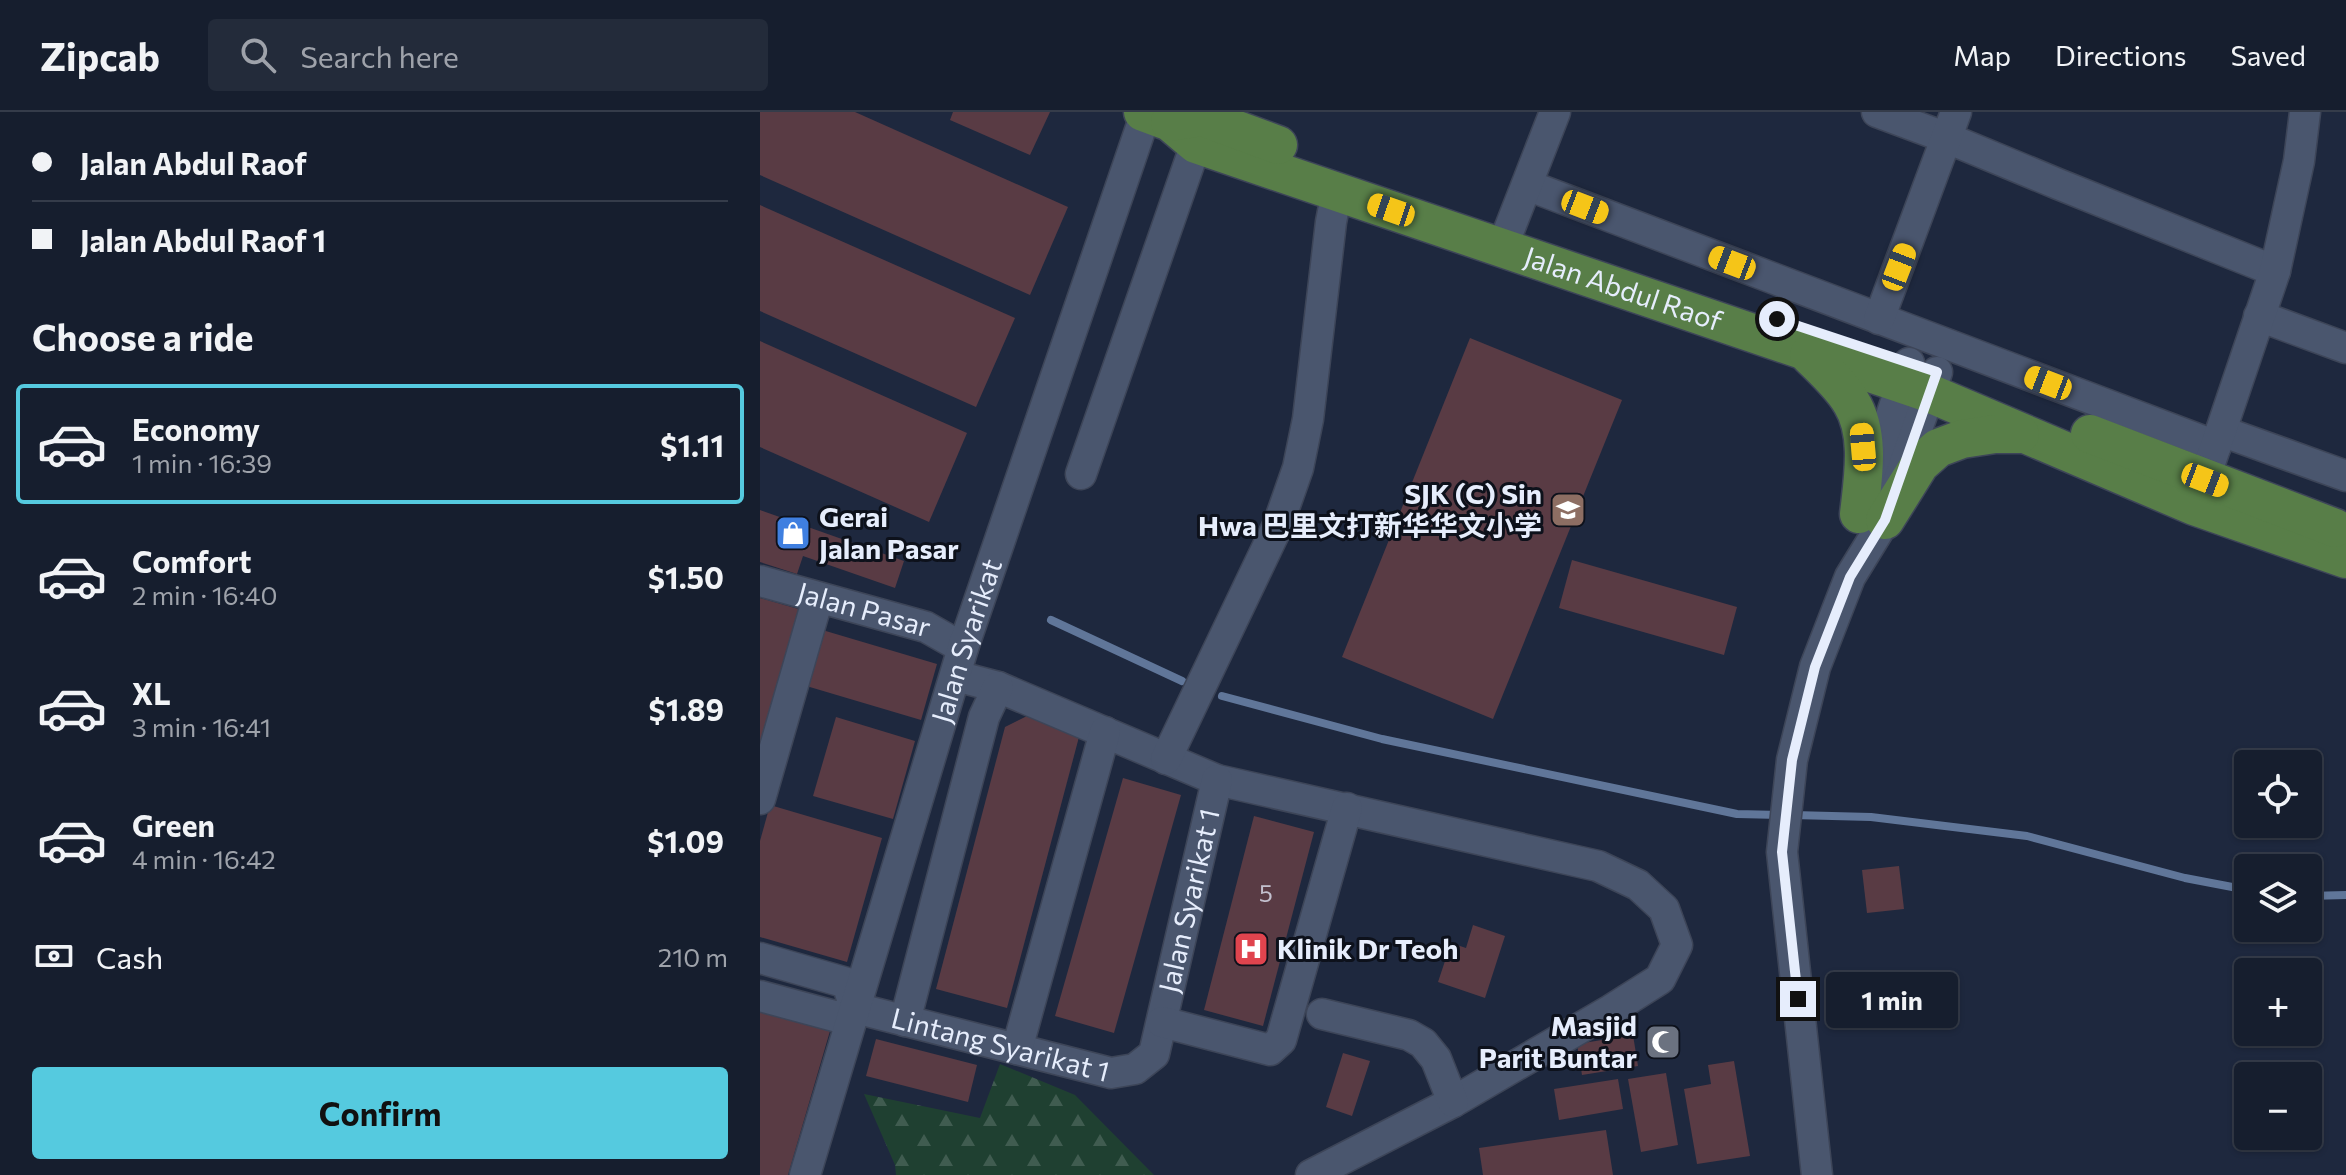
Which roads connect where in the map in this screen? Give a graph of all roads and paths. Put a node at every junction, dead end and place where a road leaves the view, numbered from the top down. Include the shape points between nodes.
1 (1555, 112) edge
2 (1877, 112) edge
3 (2305, 112) edge
4 (1164, 123) edge
5 (1952, 125) edge
6 (1527, 185) junction
7 (1337, 191) junction
8 (1509, 230) junction
9 (2275, 271) junction
10 (2259, 316) junction
11 (1879, 319) junction
12 (2346, 348) edge
13 (1805, 351) junction
14 (1919, 378) junction
15 (2027, 435) junction
16 (2209, 466) junction
17 (1081, 474) dead end
18 (2346, 476) edge
19 (1872, 517) junction
20 (2346, 532) edge
21 (2346, 559) edge
22 (760, 581) edge
23 (818, 598) junction
24 (959, 662) junction
25 (998, 687) junction
26 (1105, 732) junction
27 (1166, 759) junction
28 (1217, 780) junction
29 (760, 799) edge
30 (1347, 808) junction
31 (760, 958) edge
32 (760, 996) edge
33 (855, 1008) junction
34 (1322, 1014) dead end
35 (905, 1021) junction
36 (1162, 1022) junction
37 (1017, 1049) junction
38 (1453, 1102) junction
39 (805, 1175) edge
40 (1311, 1175) edge
41 (1817, 1175) edge

1 - 6 street
2 - 5 street
3 - 9 street
4 - 7 main road, Jalan Abdul Raof
4 - 8 main road, Jalan Abdul Raof via 1202,117
4 - 17 street
4 - 24 street, Jalan Syarikat
5 - 9 street via 2058,184
5 - 11 street
6 - 8 street
6 - 11 street
7 - 13 main road, Jalan Abdul Raof
7 - 27 street via 1298,468 1278,525
8 - 14 main road, Jalan Abdul Raof
9 - 10 street
10 - 12 street
10 - 16 street
11 - 16 street
13 - 14 main road, Jalan Abdul Raof
13 - 19 main road via 1851,402 1861,425 1863,476
14 - 15 main road, Jalan Abdul Raof
14 - 16 main road, Jalan Abdul Raof
14 - 19 street
15 - 16 main road, Jalan Abdul Raof
15 - 19 main road via 1973,437 1938,448
16 - 18 street
16 - 20 main road, Jalan Abdul Raof
16 - 21 main road, Jalan Abdul Raof
19 - 41 street via 1815,667 1792,760 1782,852
22 - 23 street, Jalan Pasar
23 - 24 street, Jalan Pasar via 926,627
23 - 29 street
24 - 25 street, Jalan Pasar
24 - 33 street, Jalan Syarikat
25 - 26 street, Jalan Pasar
25 - 35 street via 984,717
26 - 27 street, Jalan Pasar
26 - 37 street
27 - 28 street, Jalan Pasar
28 - 30 street, Jalan Pasar
28 - 36 street, Jalan Syarikat 1
30 - 36 street via 1281,1040 1270,1050
30 - 38 street, Jalan Pasar via 1598,866 1638,885 1664,909 1677,945 1660,979
31 - 33 street via 847,983
32 - 33 street via 838,1017
33 - 35 street, Lintang Syarikat 1
33 - 39 street, Jalan Syarikat
34 - 38 street via 1423,1043 1436,1059
35 - 37 street, Lintang Syarikat 1
36 - 37 street, Lintang Syarikat 1 via 1154,1054 1135,1069 1111,1073
38 - 40 street, Jalan Pasar

